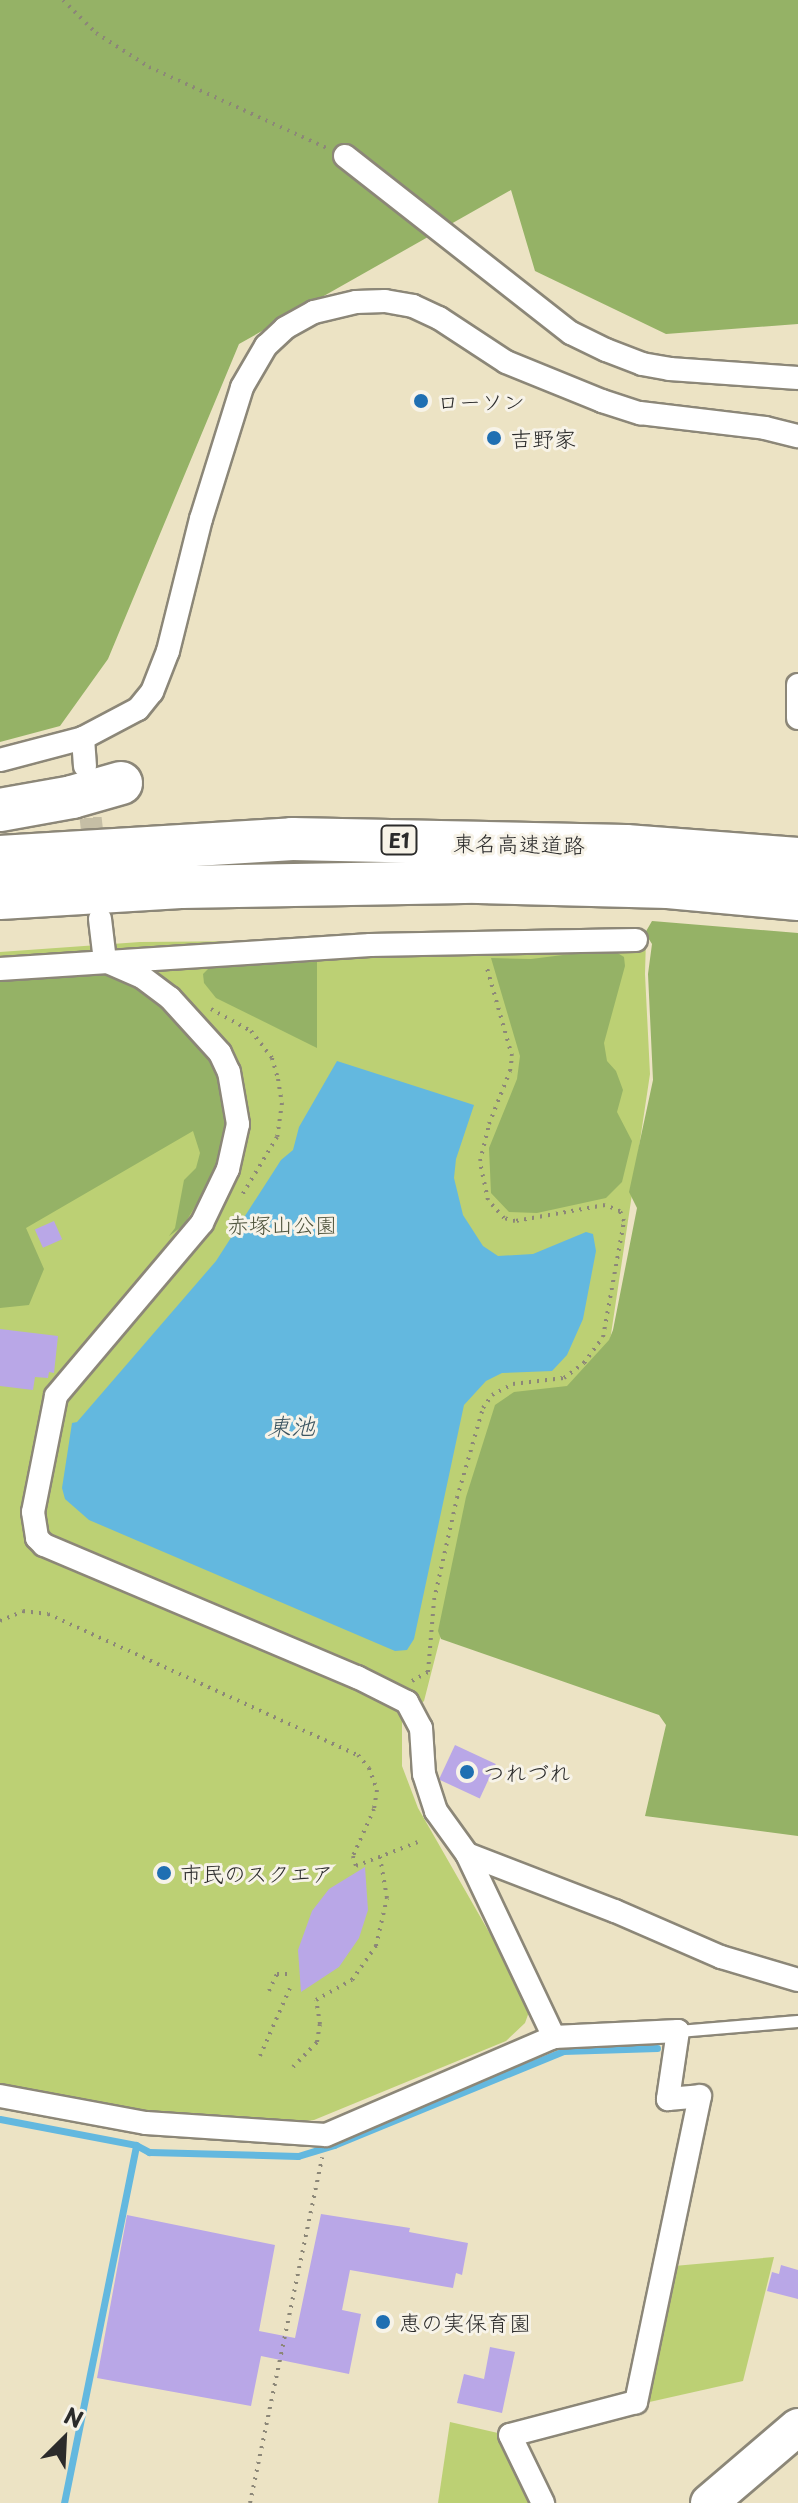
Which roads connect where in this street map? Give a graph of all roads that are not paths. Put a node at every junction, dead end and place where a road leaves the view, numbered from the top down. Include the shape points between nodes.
1 (345, 156) road end
2 (798, 378) edge
3 (798, 436) edge
4 (798, 685) edge
5 (798, 718) edge
6 (83, 738) junction
7 (0, 760) edge
8 (103, 774) joint
9 (0, 810) edge
10 (0, 857) edge
11 (798, 859) edge
12 (0, 898) edge
13 (798, 899) edge
14 (100, 919) dead end
15 (636, 940) dead end
16 (105, 961) junction
17 (0, 969) edge
18 (467, 1854) junction
19 (798, 1980) edge
20 (798, 2021) edge
21 (678, 2031) junction
22 (554, 2037) junction
23 (0, 2096) edge
24 (798, 2427) edge
25 (543, 2503) edge
26 (709, 2503) edge

1 - 2 street via 571,333 642,364
3 - 6 street via 640,413 602,401 506,362 413,306 356,302 314,312 266,346 242,387 152,692 138,709
4 - 5 street
6 - 7 street
6 - 8 street
8 - 9 highway via 72,797
10 - 11 highway, 東名高速道路 / E1 via 292,839 626,846
12 - 13 highway, 東名高速道路 / E1 via 181,887 478,882 668,887
14 - 16 street
15 - 16 street via 268,949
16 - 17 street
16 - 18 street via 151,984 206,1036 229,1072 238,1124 228,1169 202,1223 56,1396 33,1512 37,1538 407,1702 421,1728 424,1774 436,1811
18 - 19 street via 721,1957
18 - 22 street
20 - 21 lane
21 - 22 street
21 - 25 street via 668,2099 700,2096 636,2402 510,2435
22 - 23 street via 326,2135 146,2123
24 - 26 main road

